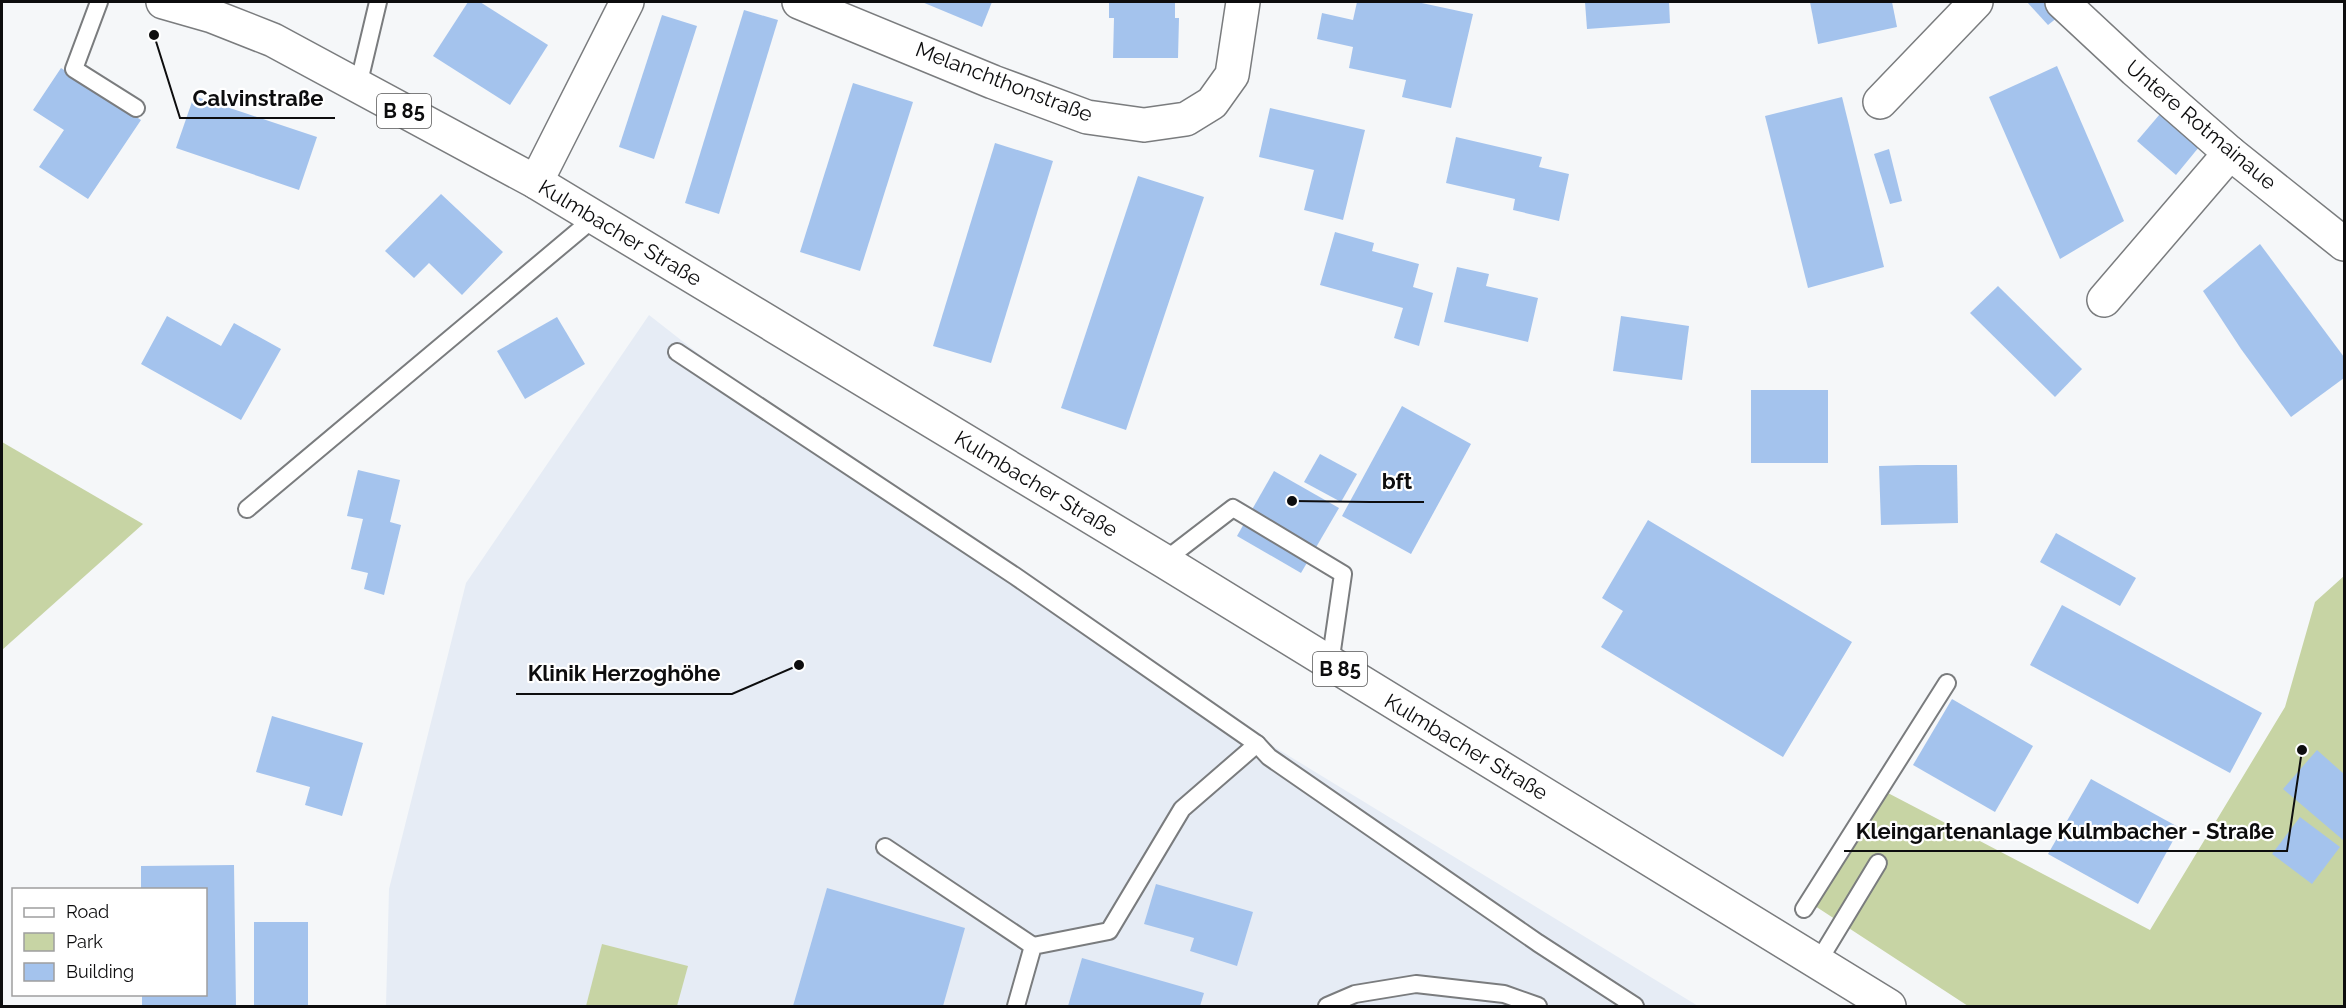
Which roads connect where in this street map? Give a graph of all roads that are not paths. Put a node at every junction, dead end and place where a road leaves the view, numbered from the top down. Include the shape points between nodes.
1 (99, 2) edge
2 (378, 2) edge
3 (627, 2) edge
4 (799, 2) edge
5 (1243, 2) edge
6 (1976, 2) edge
7 (2062, 2) edge
8 (171, 3) edge
9 (358, 86) junction
10 (1880, 102) dead end
11 (136, 108) dead end
12 (2230, 153) junction
13 (536, 182) junction
14 (594, 218) junction
15 (2344, 244) edge
16 (2104, 300) dead end
17 (677, 352) dead end
18 (247, 509) dead end
19 (1164, 561) junction
20 (1330, 664) junction
21 (1947, 683) dead end
22 (1257, 744) junction
23 (885, 847) dead end
24 (1878, 863) dead end
25 (1804, 909) dead end
26 (1033, 946) junction
27 (1818, 962) junction
28 (1016, 1006) edge
29 (1327, 1006) edge
30 (1538, 1006) edge
31 (1635, 1006) edge
32 (1889, 1006) edge

1 - 11 lane via 74,69
2 - 9 lane
3 - 13 main road
4 - 5 main road, Melanchthonstraße via 1087,117 1144,125 1186,119 1212,103 1232,75
6 - 10 main road
7 - 12 main road, Untere Rotmainaue
8 - 9 main road, Kulmbacher Straße / B 85 via 273,40
9 - 13 main road, Kulmbacher Straße / B 85
12 - 15 main road, Untere Rotmainaue
12 - 16 main road
13 - 14 main road, Kulmbacher Straße / B 85
14 - 18 lane
14 - 19 main road, Kulmbacher Straße / B 85
17 - 22 lane via 1015,576
19 - 20 main road, Kulmbacher Straße / B 85
19 - 20 lane via 1233,508 1343,574
20 - 27 main road, Kulmbacher Straße / B 85
21 - 25 lane
22 - 26 lane via 1182,809 1109,931
22 - 31 lane via 1279,764
23 - 26 lane
24 - 27 lane
26 - 28 lane
27 - 32 main road, Kulmbacher Straße / B 85
29 - 30 lane via 1355,994 1416,984 1504,994

